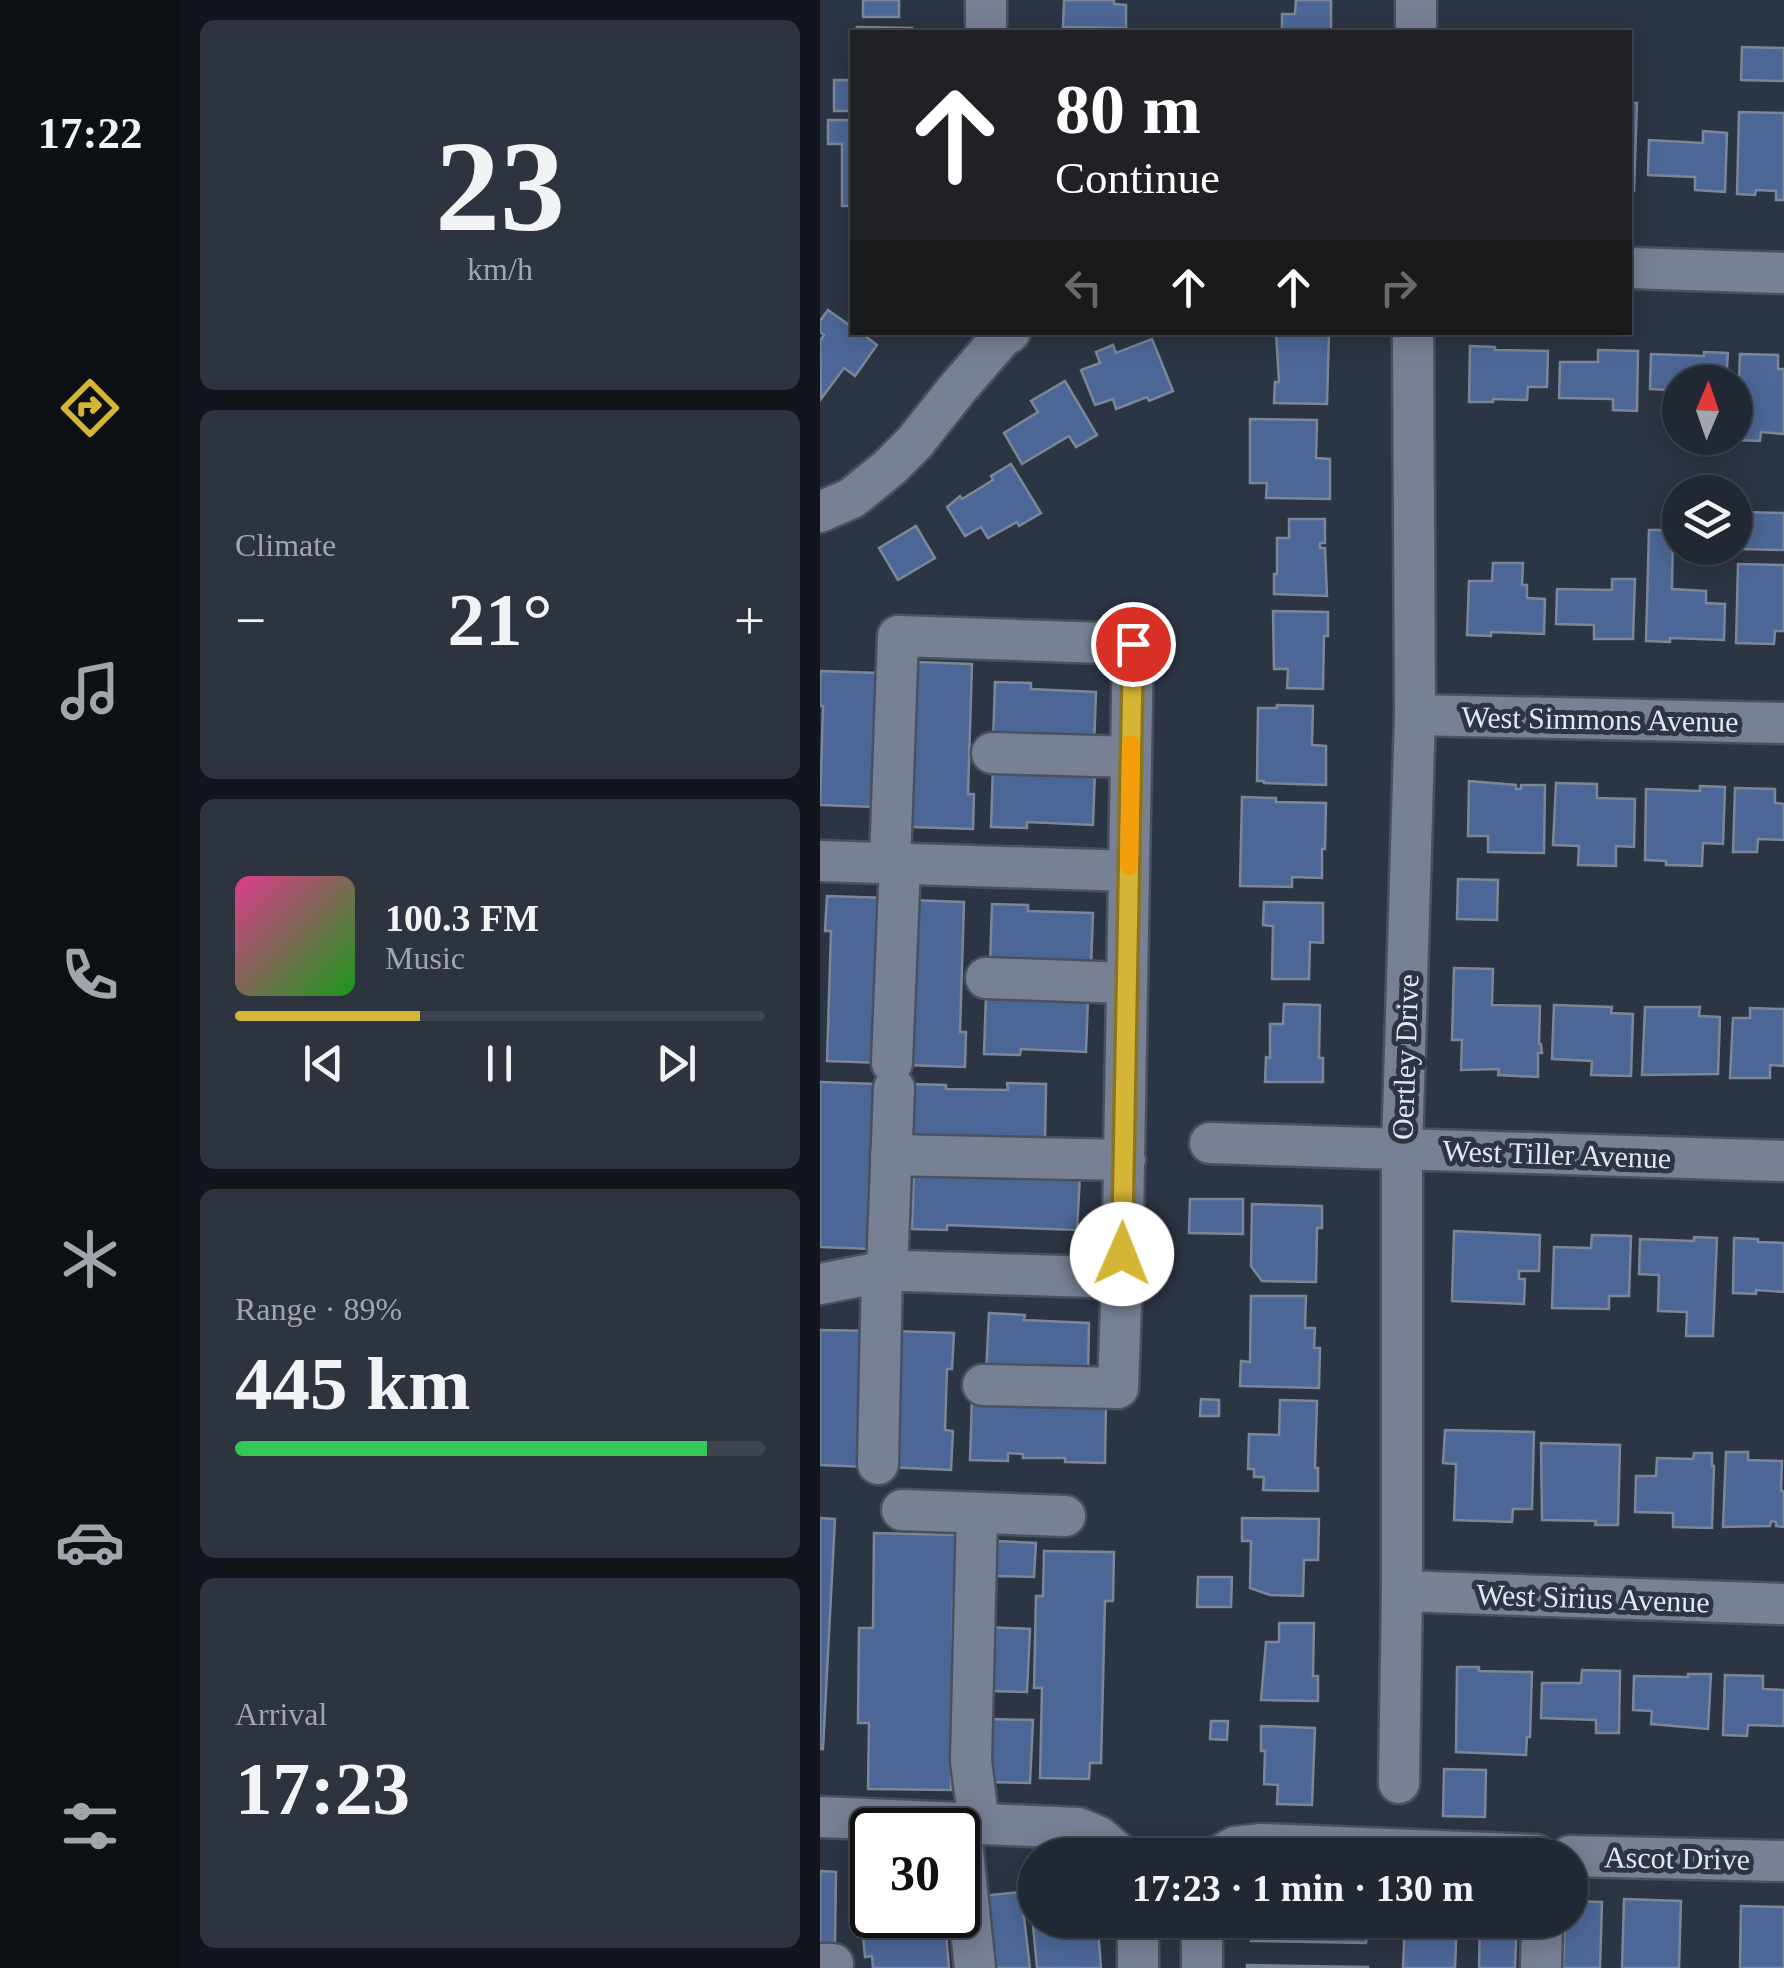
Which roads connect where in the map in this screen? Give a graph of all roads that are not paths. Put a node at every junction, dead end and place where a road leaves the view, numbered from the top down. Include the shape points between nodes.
1 (986, 0) edge
2 (1416, 0) edge
3 (986, 30) edge
4 (1416, 30) edge
5 (1632, 268) edge
6 (1784, 273) edge
7 (1003, 335) edge
8 (1413, 335) edge
9 (820, 512) edge
10 (1415, 715) junction
11 (1784, 723) edge
12 (992, 753) dead end
13 (1131, 757) junction
14 (820, 861) edge
15 (895, 862) junction
16 (1129, 871) junction
17 (986, 978) dead end
18 (1126, 983) junction
19 (1210, 1144) dead end
20 (1402, 1149) junction
21 (892, 1155) junction
22 (1125, 1160) junction
23 (1784, 1161) edge
24 (885, 1272) junction
25 (1122, 1278) junction
26 (820, 1284) edge
27 (983, 1384) dead end
28 (878, 1464) dead end
29 (902, 1510) dead end
30 (977, 1513) junction
31 (1065, 1516) dead end
32 (1402, 1591) junction
33 (1784, 1604) edge
34 (1400, 1782) dead end
35 (970, 1808) edge
36 (820, 1817) edge
37 (850, 1818) edge
38 (980, 1824) edge
39 (1100, 1838) edge
40 (1588, 1856) edge
41 (1784, 1861) edge
42 (973, 1938) edge
43 (1138, 1938) edge
44 (1202, 1938) edge
45 (1542, 1938) edge
46 (974, 1968) edge
47 (1138, 1968) edge
48 (1202, 1968) edge
49 (1541, 1968) edge

1 - 3 street
2 - 4 street
5 - 6 street
7 - 9 street via 890,468 852,498
8 - 10 street, Oertley Drive
10 - 11 street, West Simmons Avenue
10 - 20 street, Oertley Drive
12 - 13 street
13 - 15 street via 1133,644 898,636
13 - 16 street
14 - 15 street
15 - 16 street
15 - 21 street
16 - 18 street
17 - 18 street
18 - 22 street
19 - 20 street, West Tiller Avenue
20 - 23 street, West Tiller Avenue
20 - 32 street, Oertley Drive
21 - 22 street
21 - 24 street
22 - 25 street
24 - 25 street
24 - 26 street
24 - 28 street
25 - 27 street via 1118,1388
29 - 30 street
30 - 31 street
30 - 35 street
32 - 33 street, West Sirius Avenue
32 - 34 street, Oertley Drive
36 - 37 street
38 - 39 street via 1078,1828
40 - 41 street, Ascot Drive
42 - 46 street
43 - 47 street
44 - 48 street
45 - 49 street

